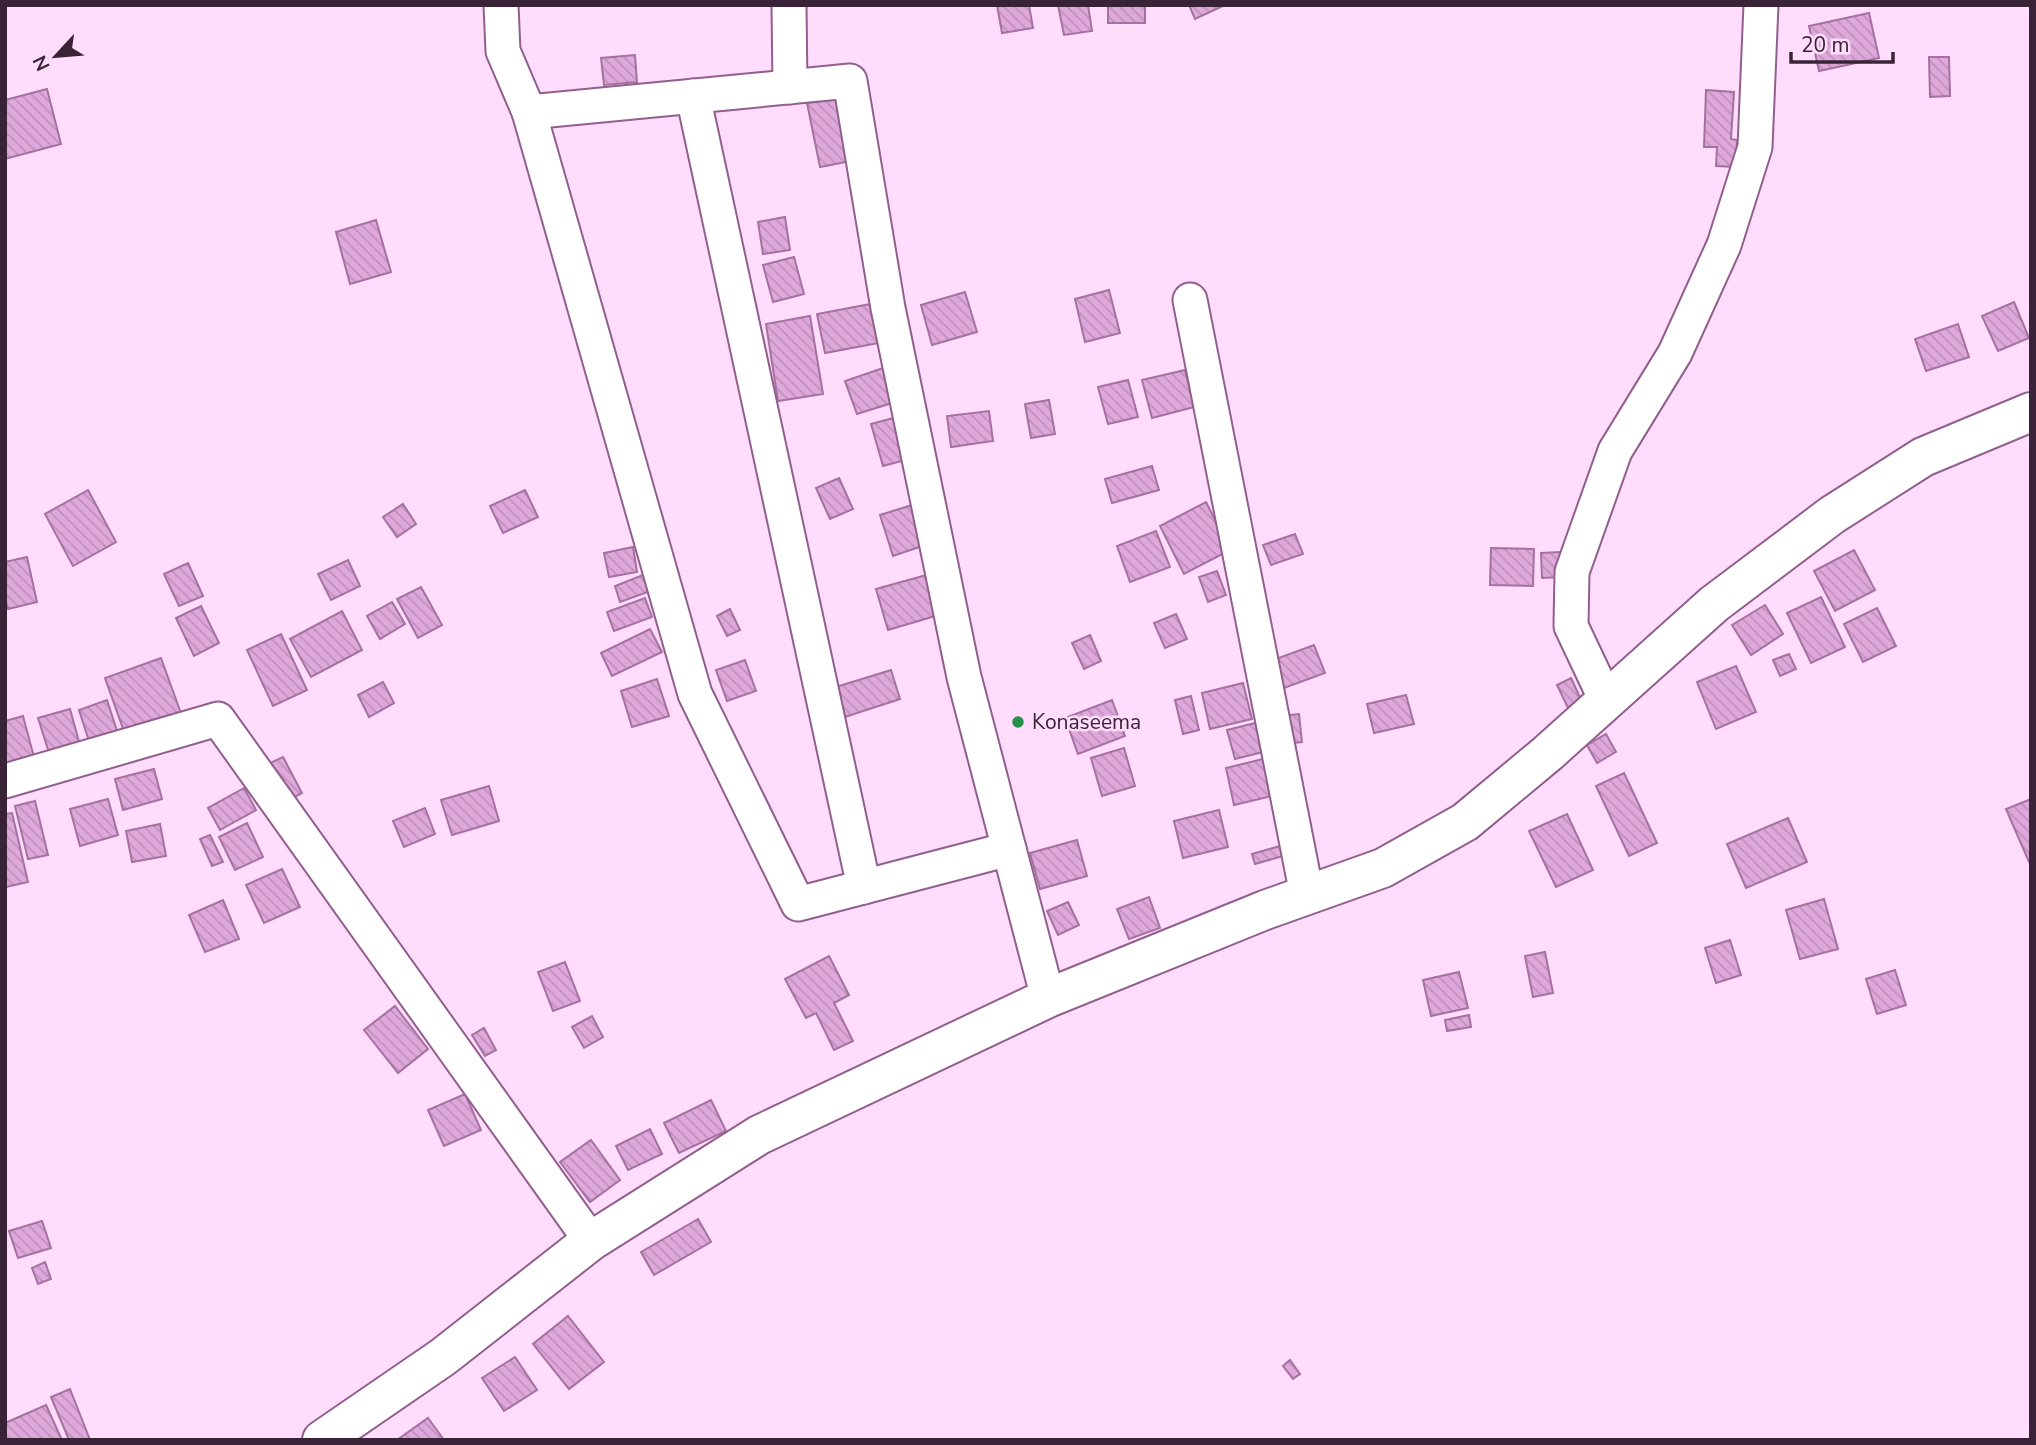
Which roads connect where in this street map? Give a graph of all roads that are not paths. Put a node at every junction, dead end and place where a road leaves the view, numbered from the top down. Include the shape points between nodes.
1 (501, 5) edge
2 (789, 5) edge
3 (1761, 5) edge
4 (790, 87) junction
5 (693, 96) junction
6 (529, 111) junction
7 (1190, 300) dead end
8 (2031, 412) edge
9 (1606, 701) junction
10 (5, 780) edge
11 (1009, 849) junction
12 (864, 887) junction
13 (1307, 895) junction
14 (1048, 998) junction
15 (591, 1241) junction
16 (322, 1440) edge

1 - 6 street via 503,51
2 - 4 street
3 - 9 street via 1755,147 1724,245 1675,353 1615,451 1572,572 1571,626
4 - 5 street
4 - 11 street via 850,81 888,307 964,677
5 - 6 street
5 - 12 street
6 - 12 street via 695,694 798,904
7 - 13 street
8 - 9 main road via 1923,457 1832,515 1714,604
9 - 13 main road via 1465,822 1383,868
10 - 15 street via 218,719
11 - 12 street
11 - 14 street
13 - 14 main road
14 - 15 main road via 759,1135
15 - 16 main road via 443,1357

